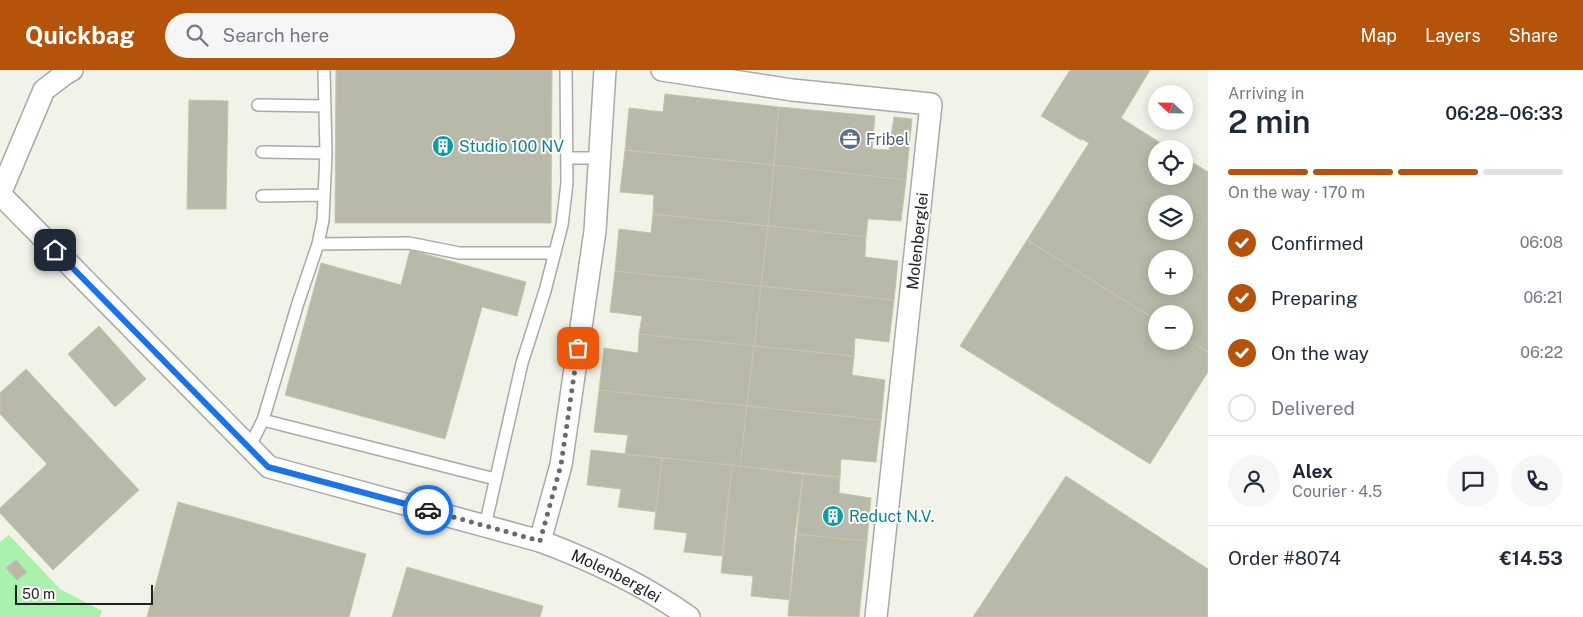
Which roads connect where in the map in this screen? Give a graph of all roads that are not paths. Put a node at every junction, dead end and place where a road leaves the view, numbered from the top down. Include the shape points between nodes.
1 (72, 70) edge
2 (324, 70) edge
3 (566, 70) edge
4 (604, 70) edge
5 (662, 70) edge
6 (690, 72) edge
7 (258, 105) dead end
8 (325, 106) junction
9 (262, 152) dead end
10 (326, 153) junction
11 (568, 158) junction
12 (599, 158) junction
13 (0, 194) edge
14 (324, 194) junction
15 (262, 196) dead end
16 (318, 244) junction
17 (555, 253) junction
18 (263, 420) junction
19 (249, 448) junction
20 (495, 480) junction
21 (485, 526) junction
22 (540, 541) junction
23 (689, 617) edge
24 (876, 617) edge

1 - 13 street via 44,90
2 - 8 lane
3 - 11 lane
4 - 12 street
5 - 6 street, Molenberglei
6 - 24 street, Molenberglei via 792,90 931,104
7 - 8 lane
8 - 10 lane
9 - 10 lane
10 - 14 lane
11 - 12 lane
11 - 17 lane via 562,224
12 - 22 street via 595,231 561,465
13 - 19 street, Molenberglei
14 - 15 lane
14 - 16 lane
16 - 17 lane via 408,243 459,253
16 - 18 lane
17 - 20 lane via 522,363
18 - 19 lane
18 - 20 lane
19 - 21 street, Molenberglei via 268,467
20 - 21 lane
21 - 22 street, Molenberglei
22 - 23 street, Molenberglei via 609,570

